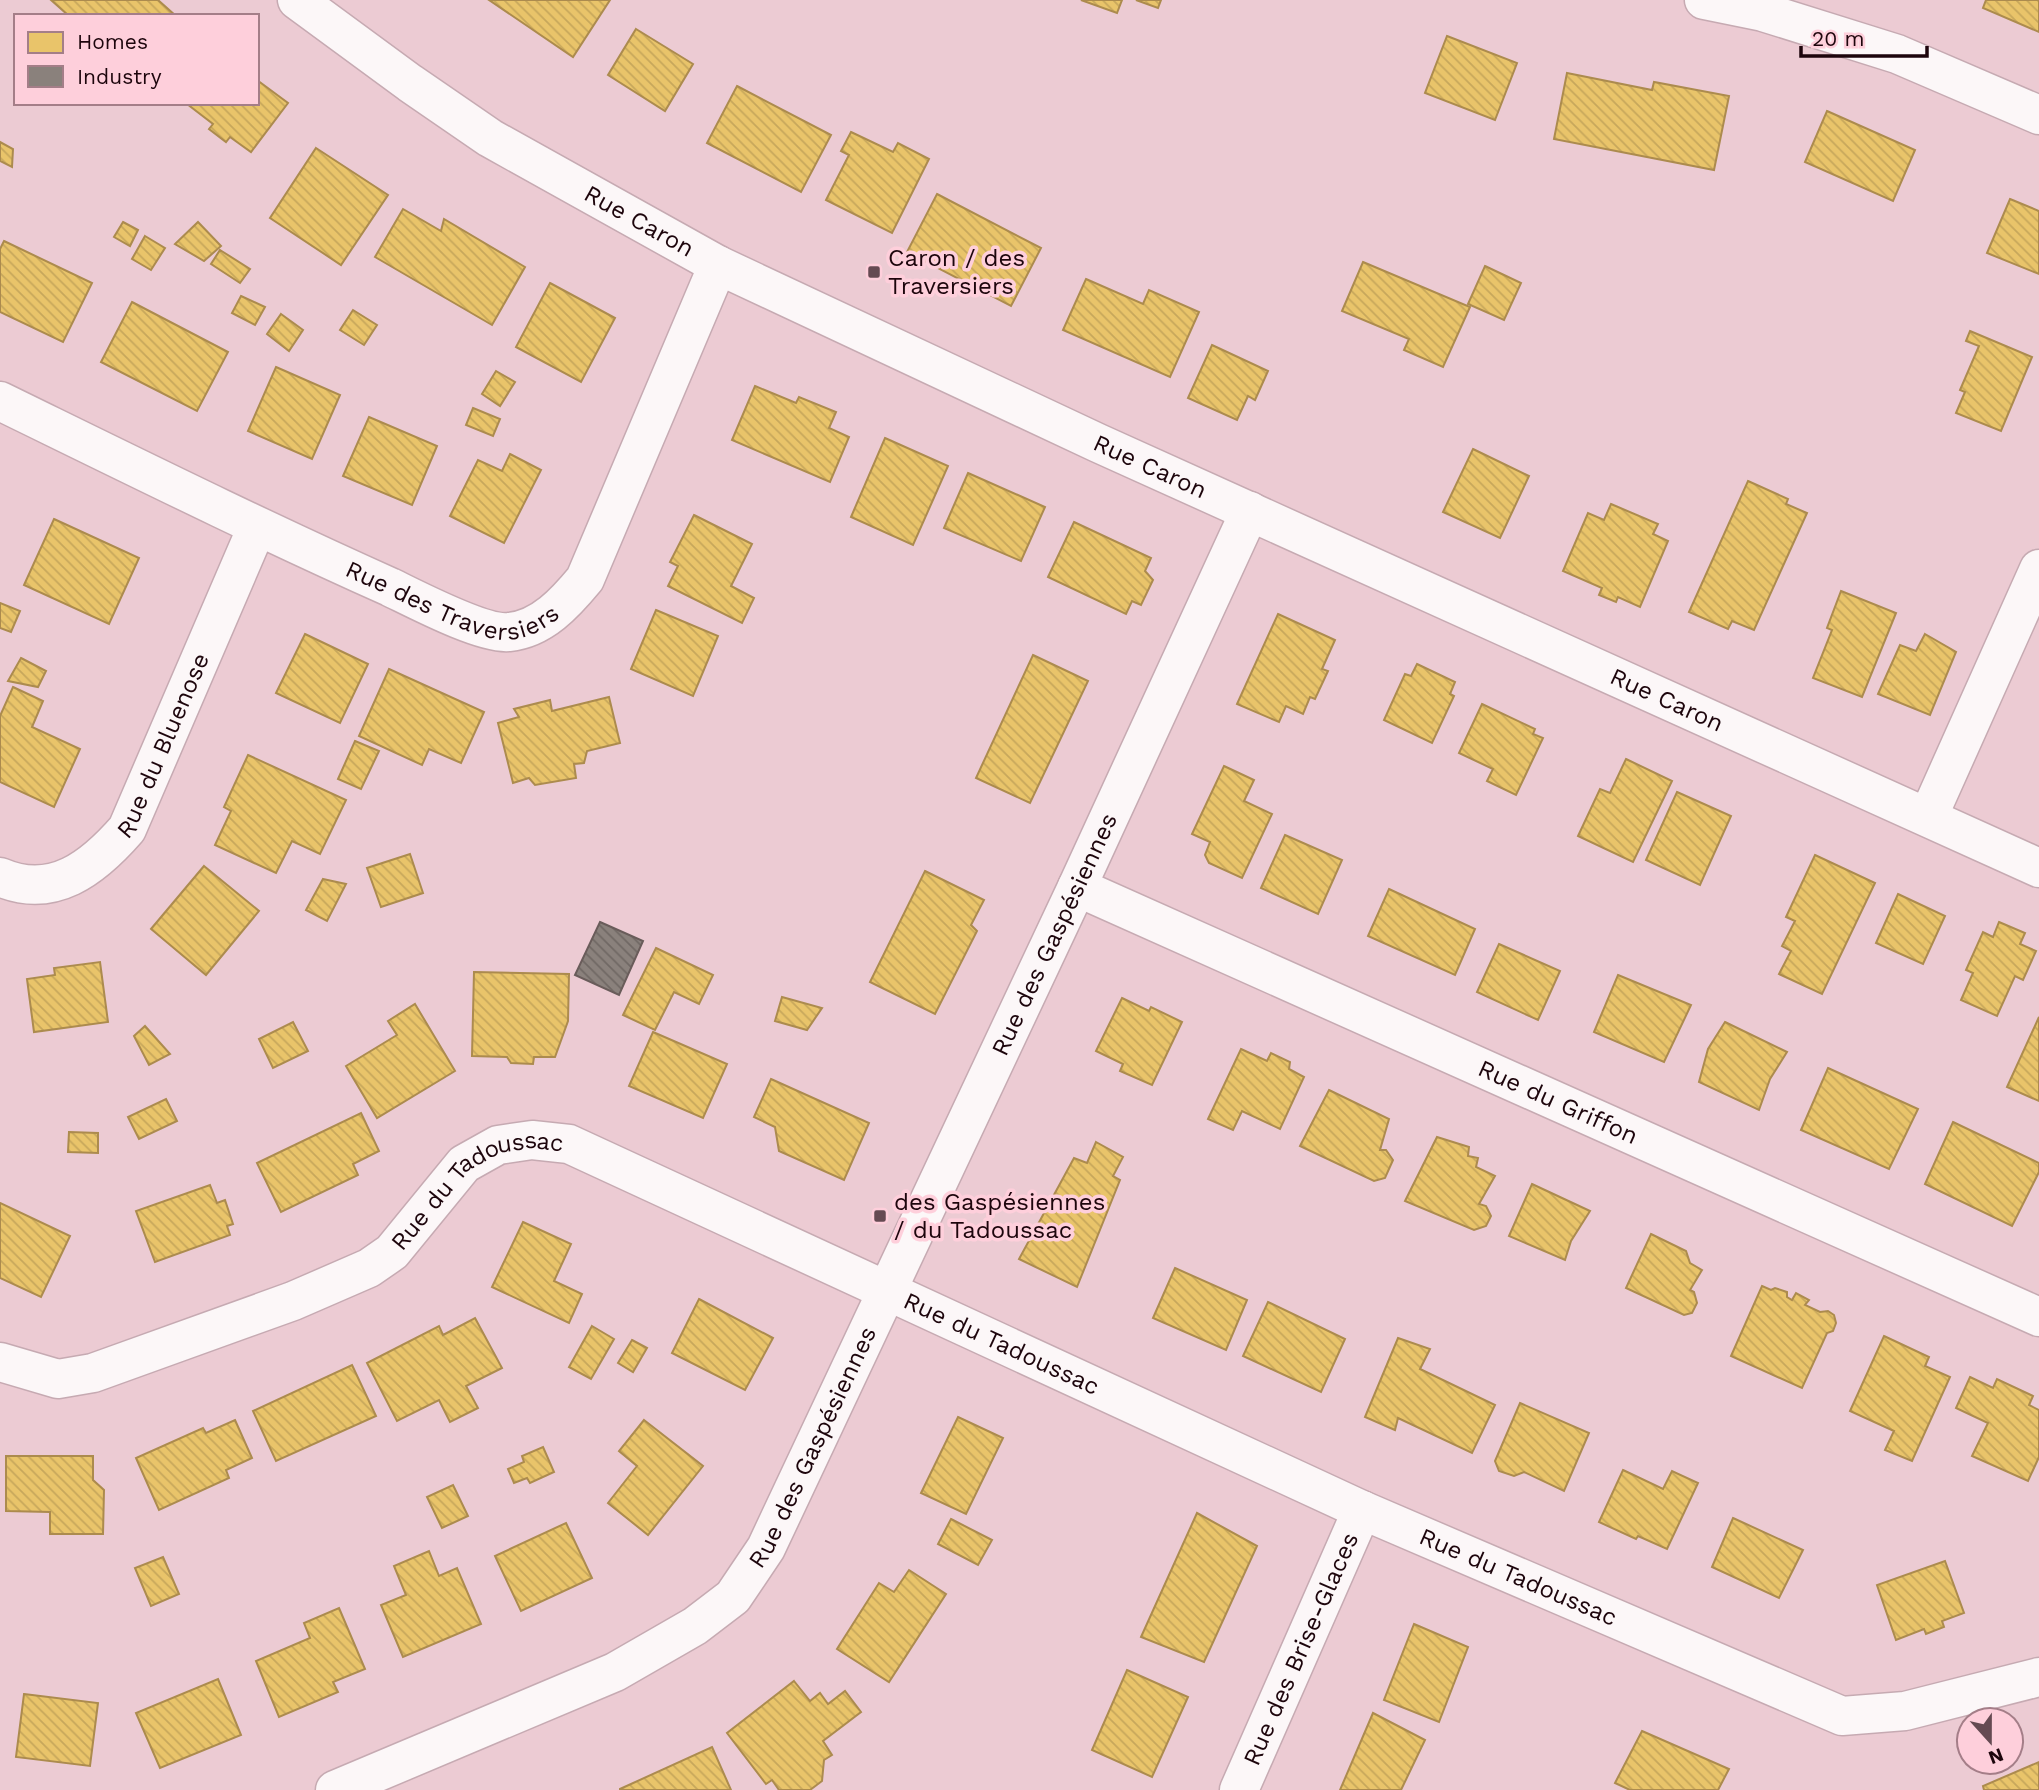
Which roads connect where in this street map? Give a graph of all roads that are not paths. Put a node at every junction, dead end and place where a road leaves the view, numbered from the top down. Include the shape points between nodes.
1 (297, 0) edge
2 (1704, 0) edge
3 (2039, 115) edge
4 (718, 265) junction
5 (0, 401) edge
6 (1250, 511) junction
7 (257, 527) junction
8 (2039, 569) edge
9 (1928, 817) junction
10 (2039, 868) edge
11 (0, 877) edge
12 (1077, 887) junction
13 (886, 1292) junction
14 (2039, 1317) edge
15 (0, 1363) edge
16 (1362, 1510) junction
17 (2039, 1678) edge
18 (335, 1790) edge
19 (1239, 1790) edge

1 - 4 street, Rue Caron via 490,138
2 - 3 street via 1763,12 1897,54
4 - 6 street, Rue Caron
4 - 7 street, Rue des Traversiers via 585,579 564,606 536,623 508,632 469,623
5 - 7 street, Rue des Traversiers
6 - 9 street, Rue Caron
6 - 12 street, Rue des Gaspésiennes
7 - 11 street, Rue du Bluenose via 127,829 87,869 56,882 16,884
8 - 9 street
9 - 10 street, Rue Caron
12 - 13 street, Rue des Gaspésiennes
12 - 14 street, Rue du Griffon
13 - 15 street, Rue du Tadoussac via 569,1144 531,1140 498,1145 464,1164 392,1252 369,1268 293,1300 93,1373 58,1379
13 - 16 street, Rue du Tadoussac
13 - 18 street, Rue des Gaspésiennes via 766,1548 733,1597 695,1626 615,1672
16 - 17 street, Rue du Tadoussac via 1842,1716 1905,1711
16 - 19 street, Rue des Brise-Glaces

